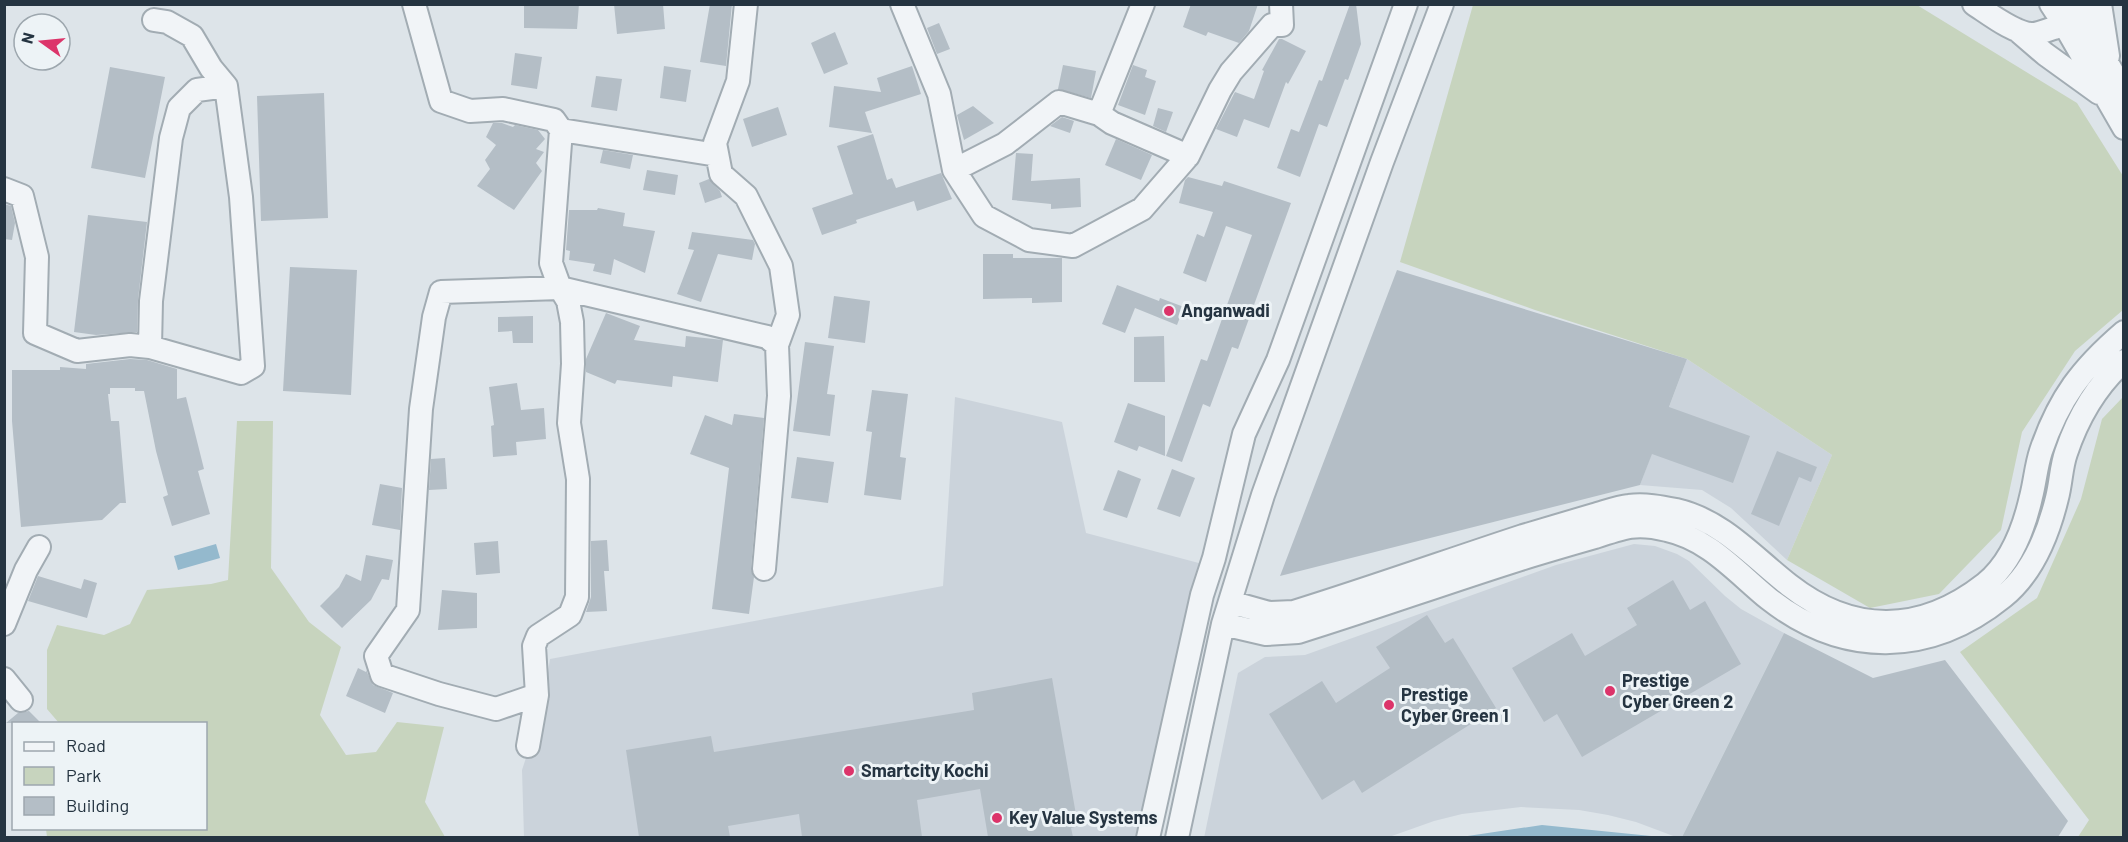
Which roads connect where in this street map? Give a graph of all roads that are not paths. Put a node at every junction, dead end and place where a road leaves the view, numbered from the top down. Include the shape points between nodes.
1 (414, 4) edge
2 (746, 4) edge
3 (902, 4) edge
4 (1143, 4) edge
5 (1281, 4) edge
6 (1406, 4) edge
7 (1442, 4) edge
8 (1974, 4) edge
9 (2051, 4) edge
10 (2100, 4) edge
11 (2074, 11) edge
12 (154, 20) dead end
13 (2017, 30) junction
14 (2110, 68) junction
15 (226, 86) junction
16 (2115, 94) edge
17 (1100, 114) junction
18 (2124, 128) edge
19 (561, 130) junction
20 (717, 155) junction
21 (1188, 156) junction
22 (954, 171) junction
23 (4, 189) edge
24 (560, 288) junction
25 (2124, 332) edge
26 (777, 345) junction
27 (150, 347) junction
28 (2124, 361) edge
29 (39, 547) dead end
30 (1506, 553) junction
31 (764, 569) dead end
32 (1775, 573) junction
33 (2008, 576) junction
34 (1760, 591) junction
35 (1230, 602) junction
36 (4, 624) edge
37 (1223, 624) junction
38 (4, 679) edge
39 (537, 695) junction
40 (21, 700) dead end
41 (528, 746) dead end
42 (1148, 837) edge
43 (1177, 837) edge

1 - 19 street via 441,101 470,111 503,109 554,120
2 - 20 street via 738,81 715,143
3 - 22 street via 939,94
4 - 17 street
5 - 21 street via 1282,25 1272,26 1231,72
6 - 42 street via 1278,360 1244,434 1202,595
7 - 35 street via 1263,495
8 - 13 street
9 - 11 street
10 - 14 street
11 - 13 street via 2031,34
11 - 14 street
11 - 16 street
12 - 15 street via 167,22 192,36
13 - 16 street via 2045,54
14 - 16 street
15 - 27 street via 197,90 179,108 171,138 151,301
15 - 27 street via 241,197 254,364 241,373
16 - 18 street
17 - 21 street
17 - 22 street via 1059,102 1005,144
19 - 20 street
19 - 24 street via 551,263
20 - 26 street via 721,174 746,196 780,266 788,315
21 - 22 street via 1142,209 1073,246 1029,240 984,216
23 - 27 street via 22,196 37,257 35,333 77,351 130,345
24 - 26 street via 767,337
24 - 39 street via 568,301 572,322 569,423 578,479 577,597 570,615 538,636 534,646
24 - 39 street via 441,292 421,409 408,610 376,656 382,675 496,709
25 - 33 street via 2083,371 2061,403 2040,453
26 - 31 street via 779,396
28 - 33 street via 2084,410 2035,558
29 - 36 street
30 - 32 street via 1628,506 1655,506 1704,519 1731,535
30 - 34 street via 1631,527 1650,527 1699,542
30 - 35 street via 1294,612 1269,613
30 - 37 street via 1298,632 1266,634
32 - 33 street via 1825,608 1843,616 1885,622 1924,617 1947,609 1987,583
32 - 34 street
33 - 34 street via 2003,597 1971,619 1931,637 1908,642 1883,643 1834,635 1790,614
35 - 37 street
37 - 43 street
38 - 40 street
39 - 41 street

